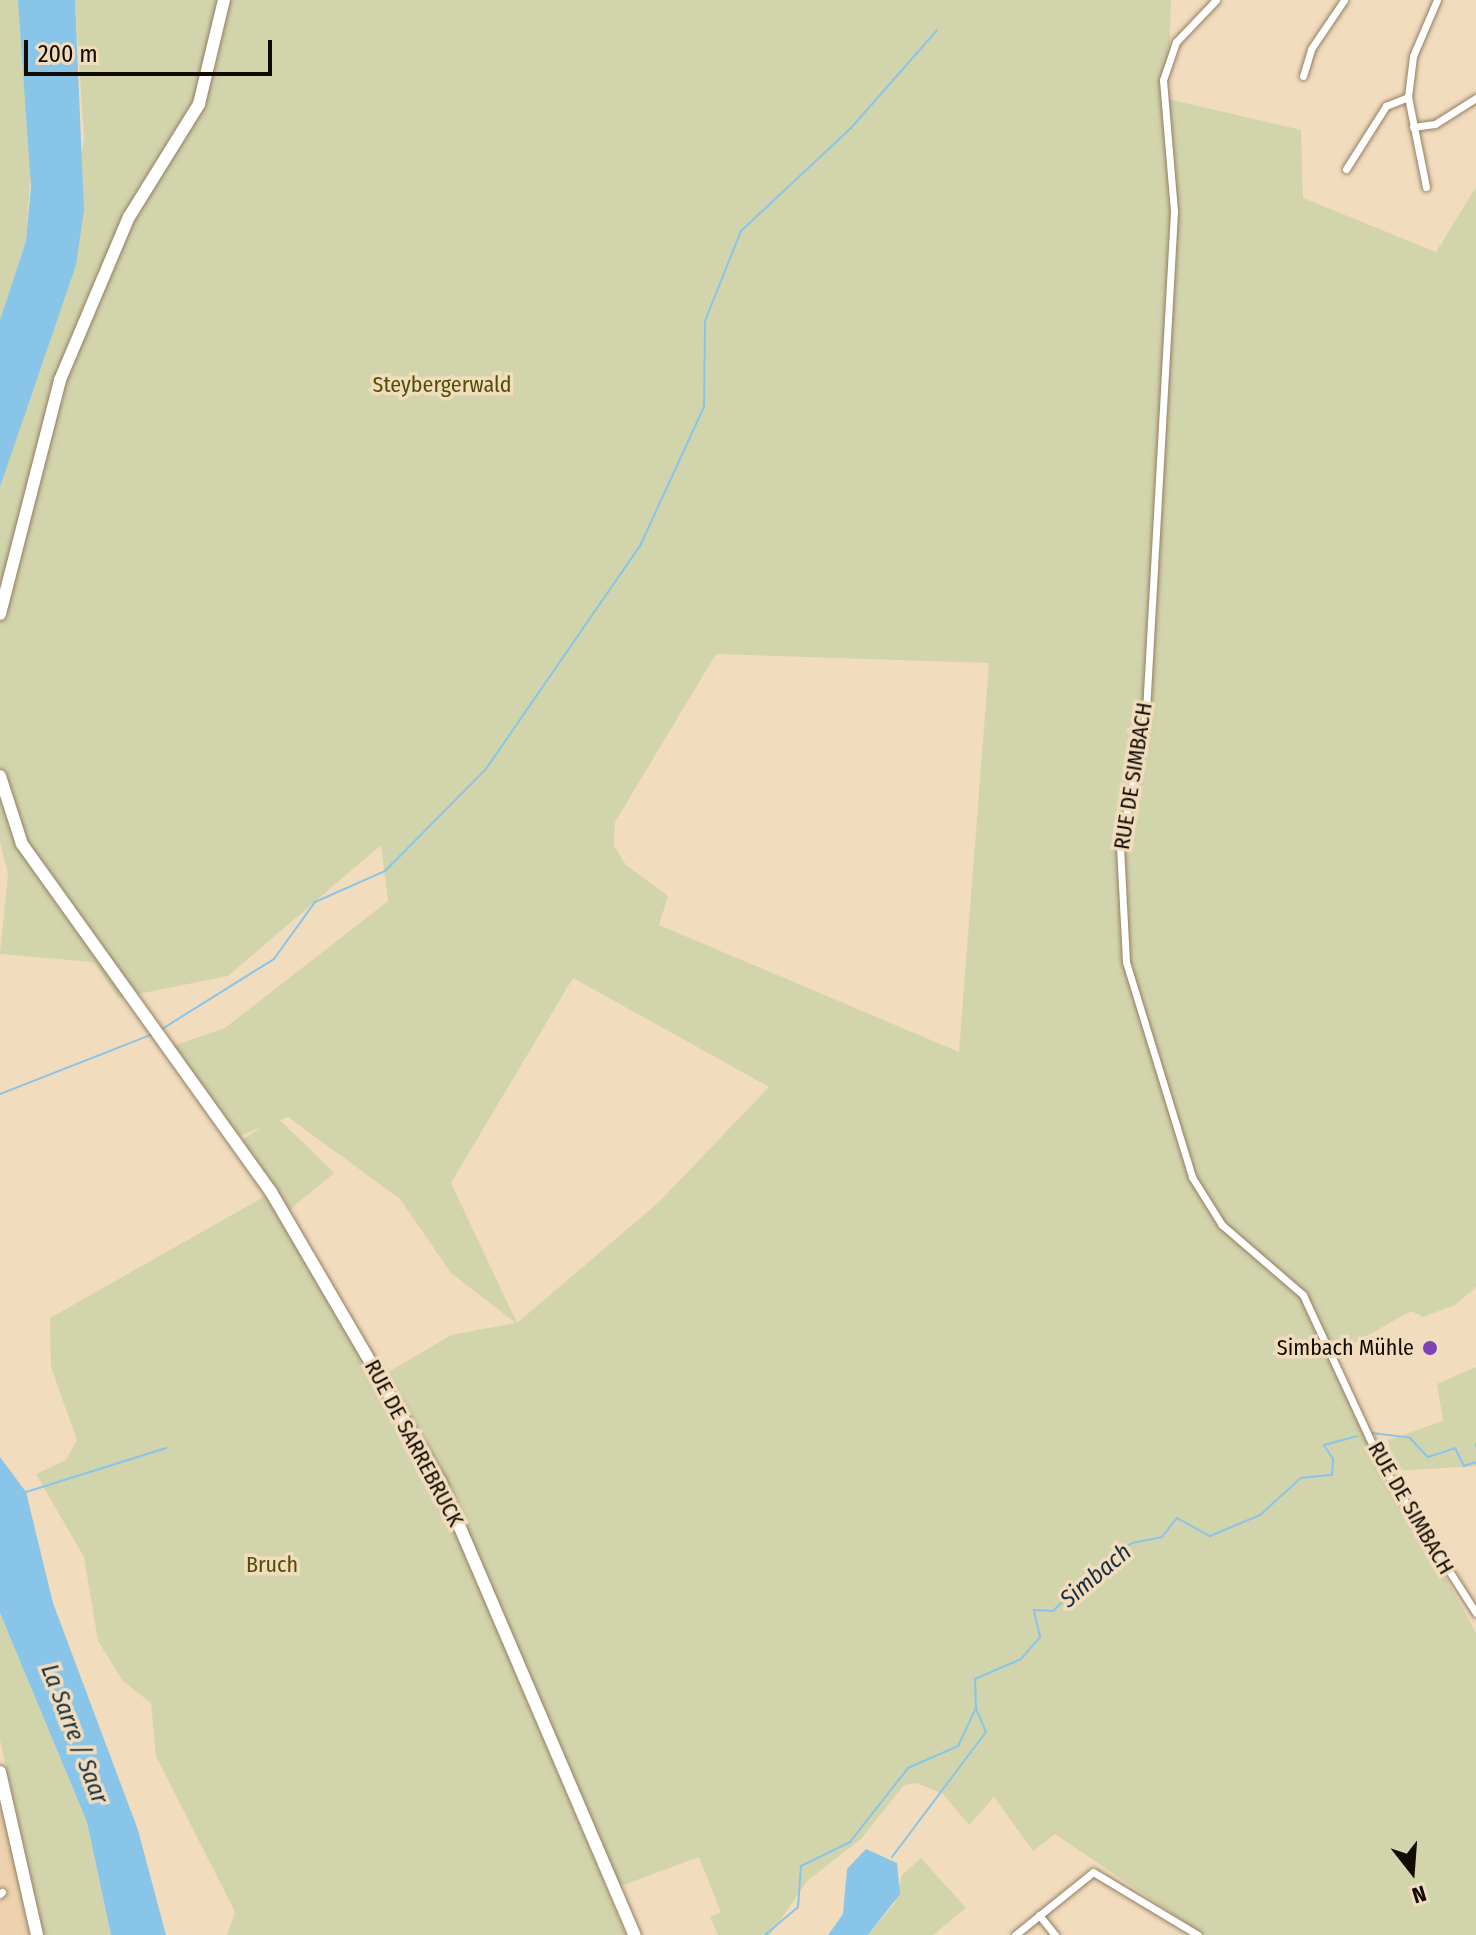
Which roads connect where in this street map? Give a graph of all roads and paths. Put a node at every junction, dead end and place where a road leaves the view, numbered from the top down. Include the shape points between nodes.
1 (224, 0) edge
2 (1216, 0) edge
3 (1344, 0) edge
4 (1437, 0) edge
5 (1303, 76) dead end
6 (1408, 97) junction
7 (1476, 98) edge
8 (1413, 127) junction
9 (1346, 169) dead end
10 (1426, 187) dead end
11 (0, 614) edge
12 (0, 776) edge
13 (1476, 1613) edge
14 (0, 1772) edge
15 (1039, 1915) junction
16 (37, 1935) edge
17 (635, 1935) edge
18 (1015, 1935) edge
19 (1055, 1935) edge
20 (1198, 1935) edge

1 - 11 main road via 199,104 129,217 60,380
2 - 13 street, RUE DE SIMBACH via 1176,42 1163,80 1174,212 1146,712 1120,847 1126,962 1192,1177 1222,1225 1303,1295 1383,1467
3 - 5 street via 1311,49
4 - 6 street via 1413,56
6 - 8 street
6 - 9 street via 1386,106
7 - 8 street via 1435,124
8 - 10 street
12 - 17 main road, RUE DE SARREBRUCK via 22,844 271,1192 440,1481
14 - 16 main road
15 - 18 street
15 - 19 street
15 - 20 street via 1093,1872

